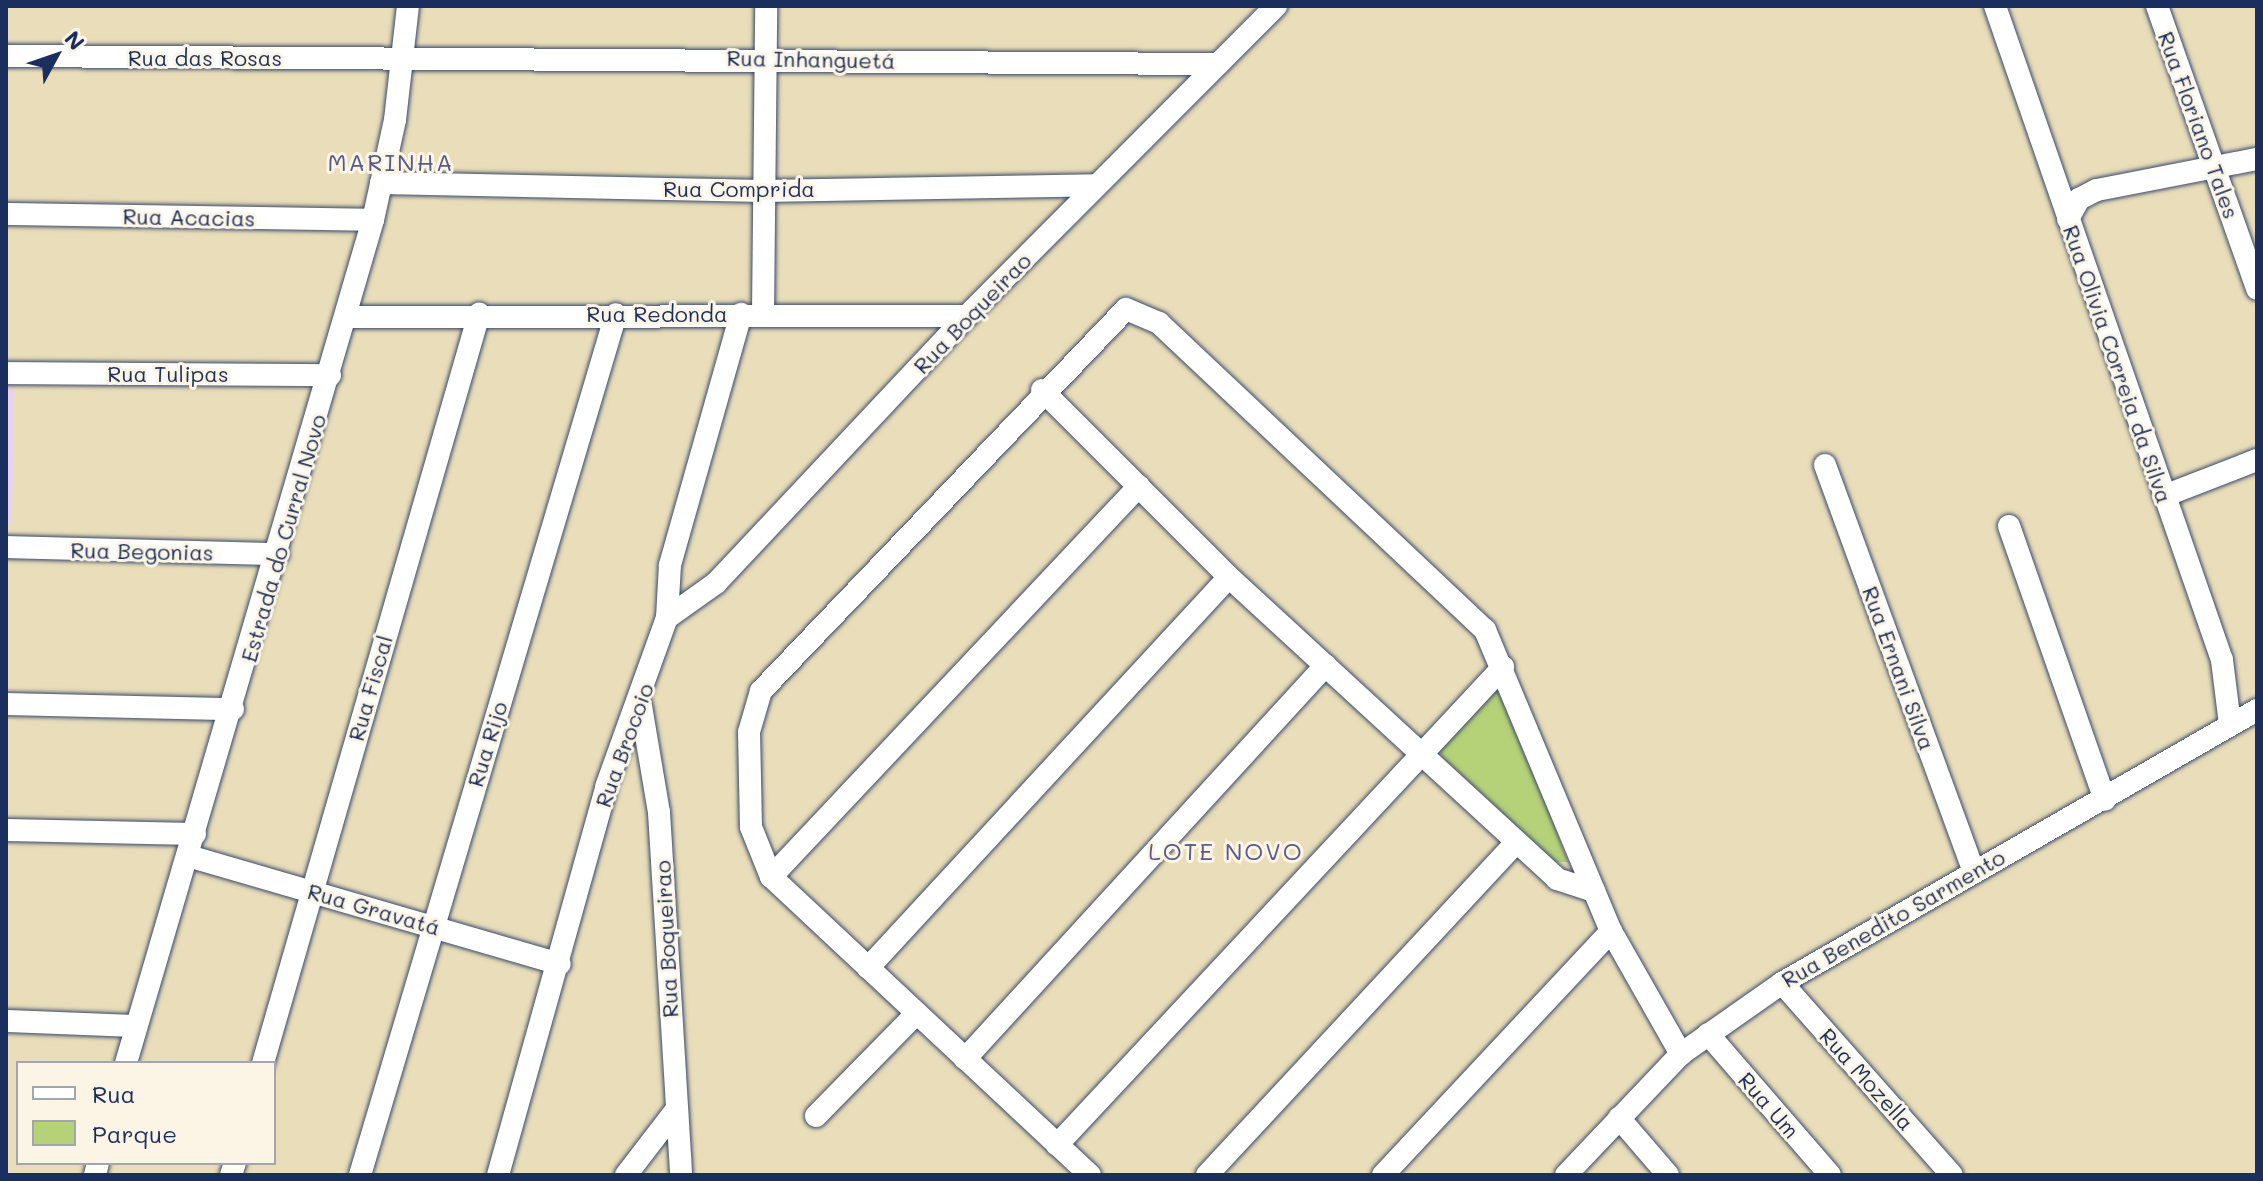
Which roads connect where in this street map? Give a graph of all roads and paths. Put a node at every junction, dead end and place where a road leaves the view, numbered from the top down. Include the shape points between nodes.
1 (408, 6) edge
2 (766, 6) edge
3 (1276, 6) edge
4 (1995, 6) edge
5 (2157, 6) edge
6 (6, 56) edge
7 (767, 58) junction
8 (404, 59) junction
9 (1218, 64) junction
10 (2257, 159) edge
11 (2215, 170) junction
12 (381, 183) junction
13 (1097, 185) junction
14 (763, 191) junction
15 (6, 214) edge
16 (2068, 219) junction
17 (373, 220) junction
18 (2257, 289) edge
19 (479, 314) junction
20 (616, 314) junction
21 (752, 314) junction
22 (967, 316) junction
23 (347, 317) junction
24 (6, 373) edge
25 (330, 375) junction
26 (1042, 390) junction
27 (2257, 460) edge
28 (1825, 465) dead end
29 (1139, 486) junction
30 (2164, 496) junction
31 (2009, 526) dead end
32 (6, 547) edge
33 (278, 554) junction
34 (1229, 577) junction
35 (667, 618) junction
36 (1326, 665) junction
37 (1503, 667) junction
38 (6, 704) edge
39 (641, 705) junction
40 (233, 709) junction
41 (2257, 710) edge
42 (2230, 724) junction
43 (1420, 753) junction
44 (2105, 800) junction
45 (6, 830) edge
46 (195, 834) junction
47 (1516, 842) junction
48 (188, 856) junction
49 (1973, 870) junction
50 (771, 877) junction
51 (311, 890) junction
52 (1594, 891) junction
53 (433, 926) junction
54 (1611, 931) junction
55 (560, 964) junction
56 (868, 968) junction
57 (1782, 983) junction
58 (917, 1013) junction
59 (6, 1021) edge
60 (136, 1026) junction
61 (1708, 1034) junction
62 (1681, 1054) junction
63 (965, 1059) junction
64 (127, 1061) edge
65 (264, 1061) edge
66 (676, 1110) junction
67 (816, 1116) dead end
68 (1619, 1118) junction
69 (1057, 1145) junction
70 (360, 1175) edge
71 (498, 1175) edge
72 (626, 1175) edge
73 (681, 1175) edge
74 (1090, 1175) edge
75 (1207, 1175) edge
76 (1383, 1175) edge
77 (1566, 1175) edge
78 (1668, 1175) edge
79 (1830, 1175) edge
80 (1952, 1175) edge

1 - 8 street, Estrada do Curral Novo
2 - 7 street, Rua Brocoio
3 - 9 street, Rua Boqueirao
4 - 16 street, Rua Olivia Correia da Silva
5 - 11 street, Rua Floriano Tales
6 - 8 street, Rua das Rosas
7 - 8 street, Rua Inhanguetá
7 - 9 street, Rua Inhanguetá
7 - 14 street, Rua Brocoio
8 - 12 street, Estrada do Curral Novo
9 - 13 street, Rua Boqueirao
10 - 11 street
11 - 16 street via 2097,190 2079,199
11 - 18 street, Rua Floriano Tales
12 - 14 street, Rua Comprida
12 - 17 street, Estrada do Curral Novo
13 - 14 street, Rua Comprida
13 - 22 street, Rua Boqueirao
14 - 21 street, Rua Brocoio
15 - 17 street, Rua Acacias
16 - 30 street, Rua Olivia Correia da Silva
17 - 23 street, Estrada do Curral Novo
19 - 20 street, Rua Redonda
19 - 23 street, Rua Redonda
19 - 51 street, Rua Fiscal
20 - 21 street, Rua Redonda
20 - 53 street, Rua Rijo
21 - 22 street, Rua Redonda
21 - 35 street, Rua Brocoio via 670,565
22 - 35 street, Rua Boqueirao via 716,583
23 - 25 street, Estrada do Curral Novo
24 - 25 street, Rua Tulipas
25 - 33 street, Estrada do Curral Novo
26 - 29 street
26 - 37 street via 1118,314 1145,312 1472,616
26 - 50 street via 761,691 749,732 751,827
27 - 30 street
28 - 49 street, Rua Ernani Silva
29 - 34 street
29 - 50 street
30 - 42 street, Rua Olivia Correia da Silva via 2226,672
31 - 44 street
32 - 33 street, Rua Begonias
33 - 40 street, Estrada do Curral Novo
34 - 36 street
34 - 56 street
35 - 39 street, Rua Brocoio
36 - 43 street
36 - 63 street
37 - 43 street
37 - 52 street
38 - 40 street
39 - 55 street, Rua Brocoio via 606,787
39 - 66 street, Rua Boqueirao via 659,812
40 - 46 street, Estrada do Curral Novo
41 - 42 street, Rua Benedito Sarmento
42 - 44 street, Rua Benedito Sarmento
43 - 47 street
43 - 69 street
44 - 49 street, Rua Benedito Sarmento
45 - 46 street
46 - 48 street, Estrada do Curral Novo
47 - 52 street via 1567,886
47 - 75 street
48 - 51 street, Rua Gravatá
48 - 60 street, Estrada do Curral Novo
49 - 57 street, Rua Benedito Sarmento
50 - 56 street
51 - 53 street, Rua Gravatá
51 - 65 street, Rua Fiscal
52 - 54 street
53 - 55 street, Rua Gravatá
53 - 70 street, Rua Rijo
54 - 62 street
54 - 76 street
55 - 71 street, Rua Brocoio
56 - 58 street
57 - 61 street, Rua Benedito Sarmento
57 - 80 street, Rua Mozella
58 - 63 street
58 - 67 street
59 - 60 street
60 - 64 street, Estrada do Curral Novo
61 - 62 street, Rua Benedito Sarmento
61 - 79 street, Rua Um
62 - 68 street, Rua Benedito Sarmento
63 - 69 street
66 - 72 street
66 - 73 street, Rua Boqueirao
68 - 77 street, Rua Benedito Sarmento
68 - 78 street
69 - 74 street

